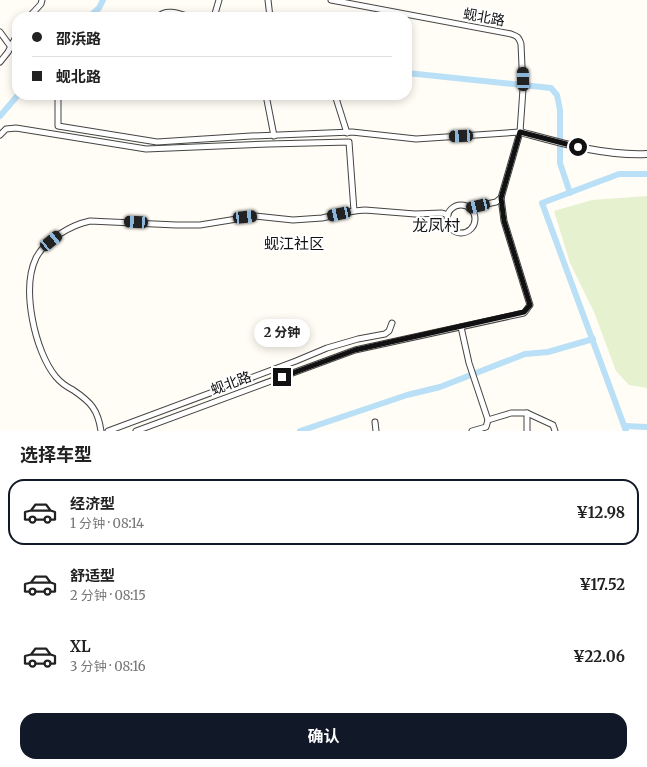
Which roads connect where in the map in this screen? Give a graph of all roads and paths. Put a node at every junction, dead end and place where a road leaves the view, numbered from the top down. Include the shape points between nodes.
1 (42, 0) edge
2 (219, 0) edge
3 (268, 0) edge
4 (331, 0) edge
5 (33, 12) edge
6 (215, 12) edge
7 (269, 12) edge
8 (393, 12) edge
9 (412, 16) edge
10 (0, 32) edge
11 (12, 44) edge
12 (10, 47) junction
13 (0, 62) edge
14 (267, 100) edge
15 (337, 100) edge
16 (58, 101) dead end
17 (520, 132) junction
18 (347, 133) junction
19 (0, 135) edge
20 (274, 136) junction
21 (647, 154) edge
22 (501, 198) junction
23 (469, 208) junction
24 (354, 211) junction
25 (448, 215) junction
26 (392, 323) dead end
27 (461, 327) junction
28 (527, 413) junction
29 (488, 420) junction
30 (375, 422) dead end
31 (101, 431) edge
32 (108, 431) edge
33 (136, 431) edge
34 (376, 431) edge
35 (472, 431) edge
36 (527, 431) edge
37 (555, 431) edge

1 - 5 street
2 - 6 street
3 - 7 street
4 - 8 street, 蚬北路
9 - 17 street, 蚬北路 via 517,36 521,44 523,79
10 - 12 street
11 - 12 street
12 - 13 street
14 - 20 street
15 - 18 street
16 - 20 street via 58,126 150,141
17 - 18 street via 416,139
17 - 21 street via 604,152
17 - 22 street, 蚬北路
18 - 20 street
19 - 24 street via 6,129 16,128 146,149 349,142
22 - 23 street via 496,202
22 - 27 street, 蚬北路 via 504,221 530,305 524,312
23 - 25 street via 458,205 453,207
23 - 25 street via 473,213 474,224 466,232 454,232 447,223
24 - 25 street
24 - 31 street via 322,218 293,220 255,216 200,225 90,221 66,230 47,244 36,257 30,286 38,341 56,377 65,386 88,400 94,408
26 - 32 street via 385,334 327,348
27 - 29 street via 469,363
27 - 33 street, 蚬北路 via 355,350
28 - 29 street via 511,413
28 - 36 street
28 - 37 street via 552,425
29 - 35 street via 486,427
30 - 34 street

